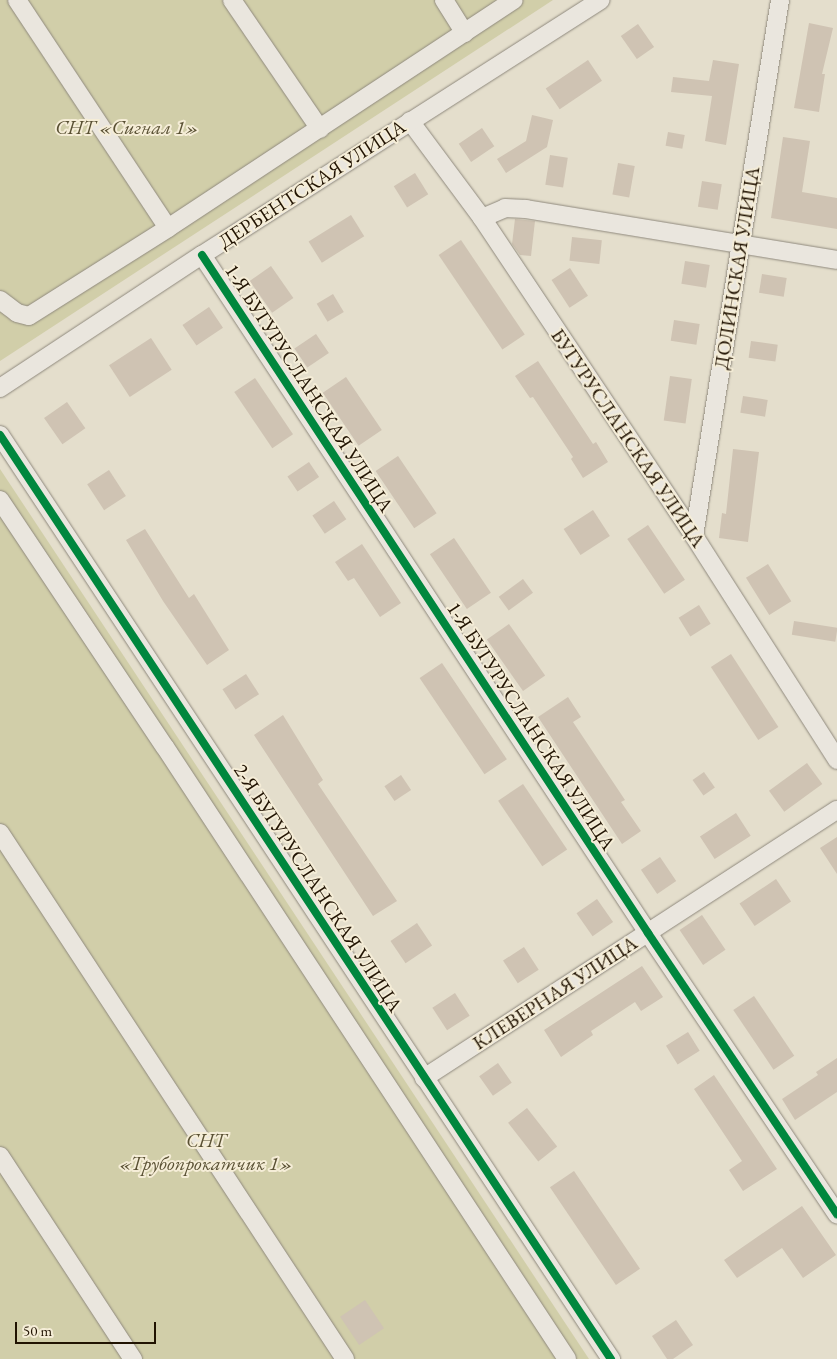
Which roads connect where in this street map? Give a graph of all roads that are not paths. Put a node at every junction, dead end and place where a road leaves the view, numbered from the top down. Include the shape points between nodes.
1 (17, 0) edge
2 (232, 0) edge
3 (444, 0) edge
4 (514, 0) edge
5 (600, 0) edge
6 (780, 0) edge
7 (465, 33) junction
8 (410, 121) junction
9 (320, 129) junction
10 (482, 218) junction
11 (168, 228) junction
12 (741, 244) junction
13 (202, 255) junction
14 (837, 260) edge
15 (0, 300) edge
16 (0, 388) edge
17 (0, 435) edge
18 (0, 500) edge
19 (694, 536) junction
20 (837, 760) edge
21 (837, 810) edge
22 (0, 833) edge
23 (648, 933) junction
24 (424, 1078) junction
25 (0, 1156) edge
26 (837, 1214) edge
27 (133, 1359) edge
28 (345, 1359) edge
29 (567, 1359) edge
30 (611, 1359) edge

1 - 11 street
2 - 9 street
3 - 7 street
4 - 7 street
5 - 8 street, ДЕРБЕНТСКАЯ УЛИЦА
6 - 12 street, ДОЛИНСКАЯ УЛИЦА
7 - 9 street
8 - 10 street, БУГУРУСЛАНСКАЯ УЛИЦА
8 - 13 street, ДЕРБЕНТСКАЯ УЛИЦА
9 - 11 street
10 - 12 street via 506,208 526,209
10 - 19 street, БУГУРУСЛАНСКАЯ УЛИЦА
11 - 15 street via 29,316 17,313
12 - 14 street
12 - 19 street, ДОЛИНСКАЯ УЛИЦА
13 - 16 street, ДЕРБЕНТСКАЯ УЛИЦА
13 - 23 street, 1-Я БУГУРУСЛАНСКАЯ УЛИЦА
17 - 24 street, 2-Я БУГУРУСЛАНСКАЯ УЛИЦА
18 - 29 street
19 - 20 street, БУГУРУСЛАНСКАЯ УЛИЦА
21 - 23 street, КЛЕВЕРНАЯ УЛИЦА
22 - 28 street
23 - 24 street, КЛЕВЕРНАЯ УЛИЦА
23 - 26 street, 1-Я БУГУРУСЛАНСКАЯ УЛИЦА
24 - 30 street, 2-Я БУГУРУСЛАНСКАЯ УЛИЦА
25 - 27 street

